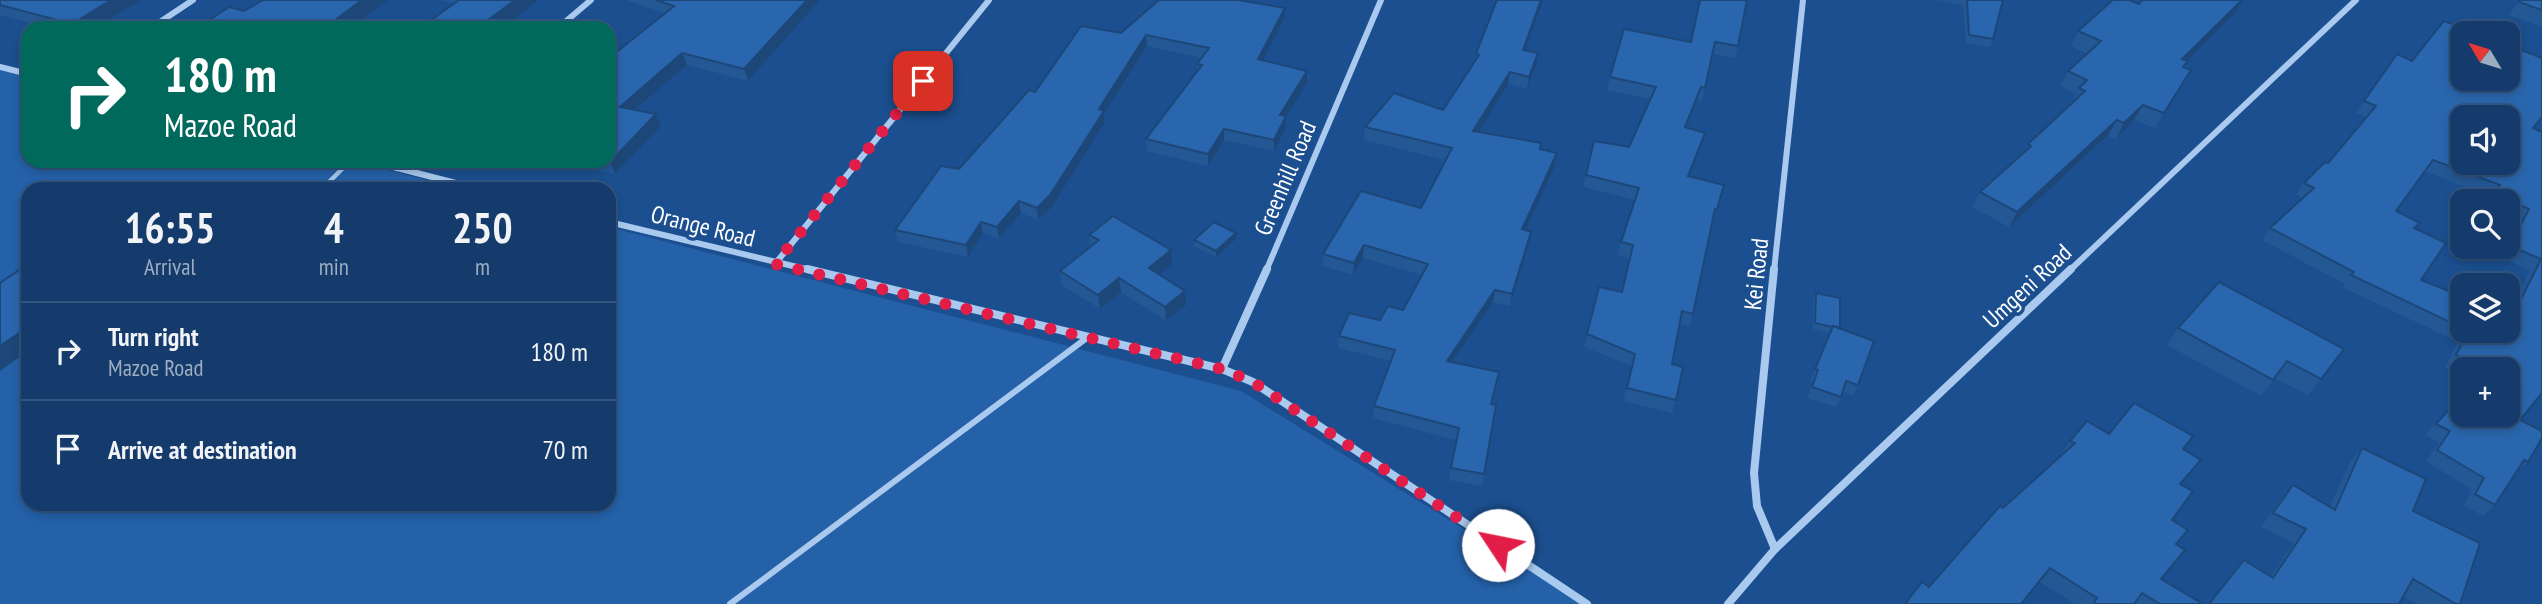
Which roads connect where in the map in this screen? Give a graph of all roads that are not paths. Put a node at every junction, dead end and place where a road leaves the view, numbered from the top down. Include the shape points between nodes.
1 (193, 0) edge
2 (591, 0) edge
3 (989, 0) edge
4 (1381, 0) edge
5 (1804, 0) edge
6 (2356, 0) edge
7 (162, 21) edge
8 (566, 21) edge
9 (0, 66) edge
10 (21, 72) edge
11 (343, 168) edge
12 (397, 168) edge
13 (329, 182) edge
14 (452, 182) edge
15 (616, 224) edge
16 (775, 264) junction
17 (1088, 337) junction
18 (1222, 369) junction
19 (1775, 549) junction
20 (730, 604) edge
21 (1587, 604) edge
22 (1728, 604) edge

1 - 7 street
2 - 8 street
3 - 16 street
4 - 18 street, Greenhill Road
5 - 19 street, Kei Road via 1754,460 1757,513
6 - 19 street, Umgeni Road
9 - 10 street
11 - 13 lane
12 - 14 street
15 - 16 street, Orange Road
16 - 17 street, Orange Road
17 - 18 street, Orange Road
17 - 20 lane
18 - 21 street, Orange Road via 1253,382
19 - 22 street, Umgeni Road

